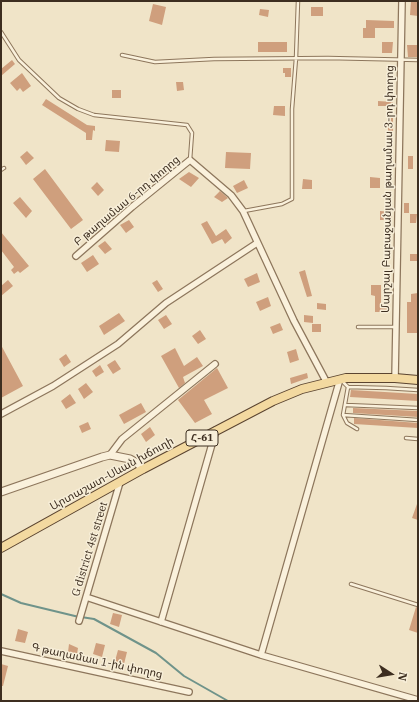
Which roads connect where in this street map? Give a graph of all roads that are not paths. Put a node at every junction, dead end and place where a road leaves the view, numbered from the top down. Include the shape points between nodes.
1 (298, 1) edge
2 (402, 1) edge
3 (1, 32) edge
4 (122, 55) dead end
5 (296, 58) junction
6 (401, 60) junction
7 (418, 60) edge
8 (190, 160) junction
9 (4, 168) dead end
10 (1, 170) edge
11 (243, 211) junction
12 (257, 243) junction
13 (76, 256) dead end
14 (358, 326) dead end
15 (396, 327) junction
16 (215, 364) dead end
17 (395, 378) junction
18 (340, 379) junction
19 (418, 380) edge
20 (327, 383) junction
21 (348, 387) junction
22 (418, 390) edge
23 (346, 405) junction
24 (418, 408) edge
25 (1, 414) edge
26 (343, 415) junction
27 (418, 420) edge
28 (357, 428) dead end
29 (216, 430) junction
30 (406, 438) dead end
31 (418, 439) edge
32 (110, 455) junction
33 (143, 469) junction
34 (120, 482) junction
35 (1, 492) edge
36 (1, 548) edge
37 (351, 584) dead end
38 (86, 597) junction
39 (418, 605) edge
40 (79, 622) dead end
41 (161, 622) junction
42 (1, 651) edge
43 (261, 655) junction
44 (189, 692) dead end
45 (418, 700) edge

1 - 5 lane
2 - 6 street, Մարշալ Բաբաջանյան թաղամաս 3-րդ փողոց
3 - 8 lane via 19,60 59,98 78,109 94,115 187,125 192,133
4 - 5 lane via 155,62
5 - 6 lane
5 - 11 lane via 292,109 292,199 282,204
6 - 7 lane
6 - 15 street, Մարշալ Բաբաջանյան թաղամաս 3-րդ փողոց
8 - 11 street via 231,195
8 - 13 street, Բ թաղամաս 6-րդ փողոց
9 - 10 lane
11 - 12 street
12 - 20 street
12 - 25 street via 166,302 118,344 53,386
14 - 15 lane
15 - 17 street, Մարշալ Բաբաջանյան թաղամաս 3-րդ փողոց
16 - 32 street via 122,439
17 - 18 main road, Արտաշատ-Սևան խճուղի / Հ-61
17 - 19 main road, Արտաշատ-Սևան խճուղի / Հ-61
18 - 20 main road, Արտաշատ-Սևան խճուղի / Հ-61
18 - 21 lane
18 - 43 street
20 - 29 main road, Արտաշատ-Սևան խճուղի / Հ-61 via 302,389 272,401
21 - 22 lane
21 - 23 lane
23 - 24 lane
23 - 26 lane
26 - 27 lane
26 - 28 lane via 347,423
29 - 33 main road, Արտաշատ-Սևան խճուղի / Հ-61
29 - 41 street
30 - 31 lane
32 - 33 street via 130,459
32 - 35 street
33 - 34 main road, Արտաշատ-Սևան խճուղի / Հ-61
34 - 36 main road, Արտաշատ-Սևան խճուղի / Հ-61
34 - 38 street, G district 4st street
37 - 39 lane
38 - 40 street, G district 4st street
38 - 41 street
41 - 43 street
42 - 44 street, Գ թաղամաս 1-ին փողոց
43 - 45 street

